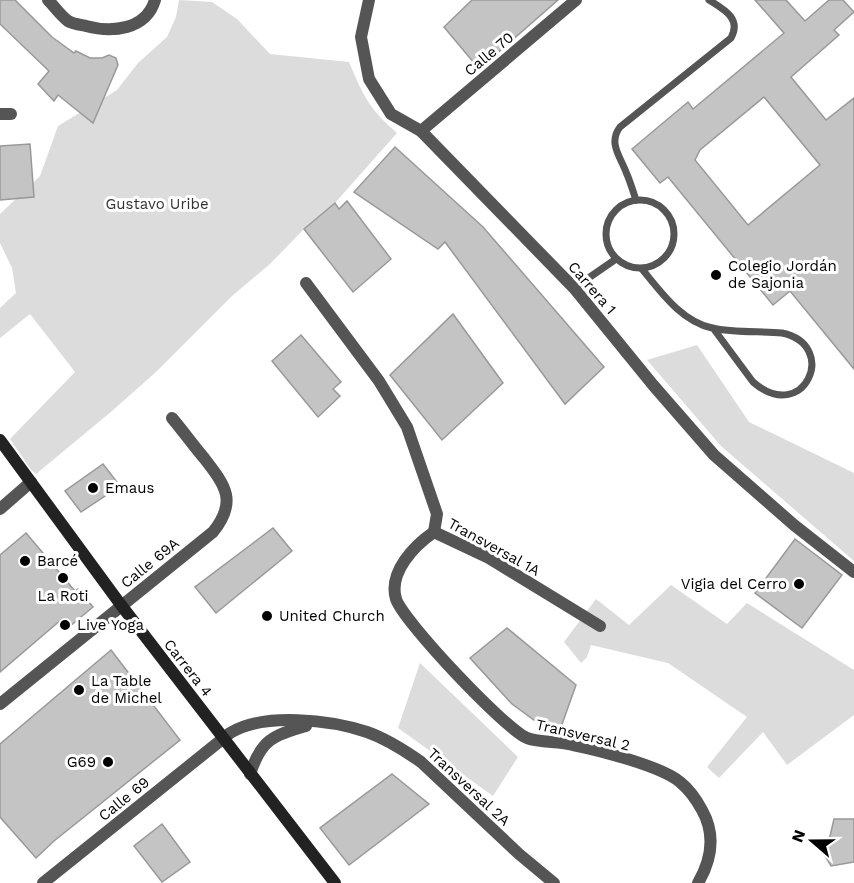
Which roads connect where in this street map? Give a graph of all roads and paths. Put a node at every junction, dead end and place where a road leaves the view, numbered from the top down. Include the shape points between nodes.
1 (48, 0) edge
2 (155, 0) edge
3 (369, 0) edge
4 (576, 0) edge
5 (709, 0) edge
6 (421, 131) junction
7 (636, 200) junction
8 (616, 259) junction
9 (642, 269) junction
10 (306, 283) dead end
11 (574, 288) junction
12 (712, 328) junction
13 (172, 418) dead end
14 (0, 440) edge
15 (31, 482) junction
16 (0, 509) edge
17 (434, 532) junction
18 (854, 572) edge
19 (121, 605) junction
20 (600, 626) dead end
21 (0, 704) edge
22 (318, 722) junction
23 (223, 738) junction
24 (250, 774) junction
25 (43, 883) edge
26 (335, 883) edge
27 (554, 883) edge
28 (698, 883) edge

1 - 2 street via 68,22 96,29 135,25 147,15
3 - 6 street, Carrera 1 via 361,37 369,79 391,114
4 - 6 street, Calle 70
5 - 7 lane via 732,16 735,26 731,38 616,132 615,149
6 - 11 street, Carrera 1
7 - 8 lane via 618,207 607,223 606,243
7 - 9 lane via 661,207 674,231 666,256
8 - 9 lane via 627,267
8 - 11 lane
9 - 12 lane via 676,308
10 - 17 street, Transversal 1A via 379,381 407,427 437,514
11 - 18 street, Carrera 1 via 714,455
12 - 12 lane via 760,388 777,396 793,394 810,375 812,359 805,344 792,335
13 - 19 street, Calle 69A via 223,483 224,515 213,532
14 - 15 street, Carrera 4
15 - 16 street
15 - 19 street, Carrera 4
17 - 20 street, Transversal 1A via 487,558
17 - 28 street, Transversal 2 via 403,562 395,585 396,599 409,621 489,708 527,738 572,744 657,769 678,780 692,793 708,821 712,842 707,866
19 - 21 street, Calle 69A
19 - 23 street, Carrera 4
22 - 23 street, Transversal 2A via 260,722
22 - 24 street, Transversal 2A via 272,737 262,746
22 - 27 street, Transversal 2A via 367,732 402,749
23 - 24 street, Carrera 4
23 - 25 street, Calle 69
24 - 26 street, Carrera 4

